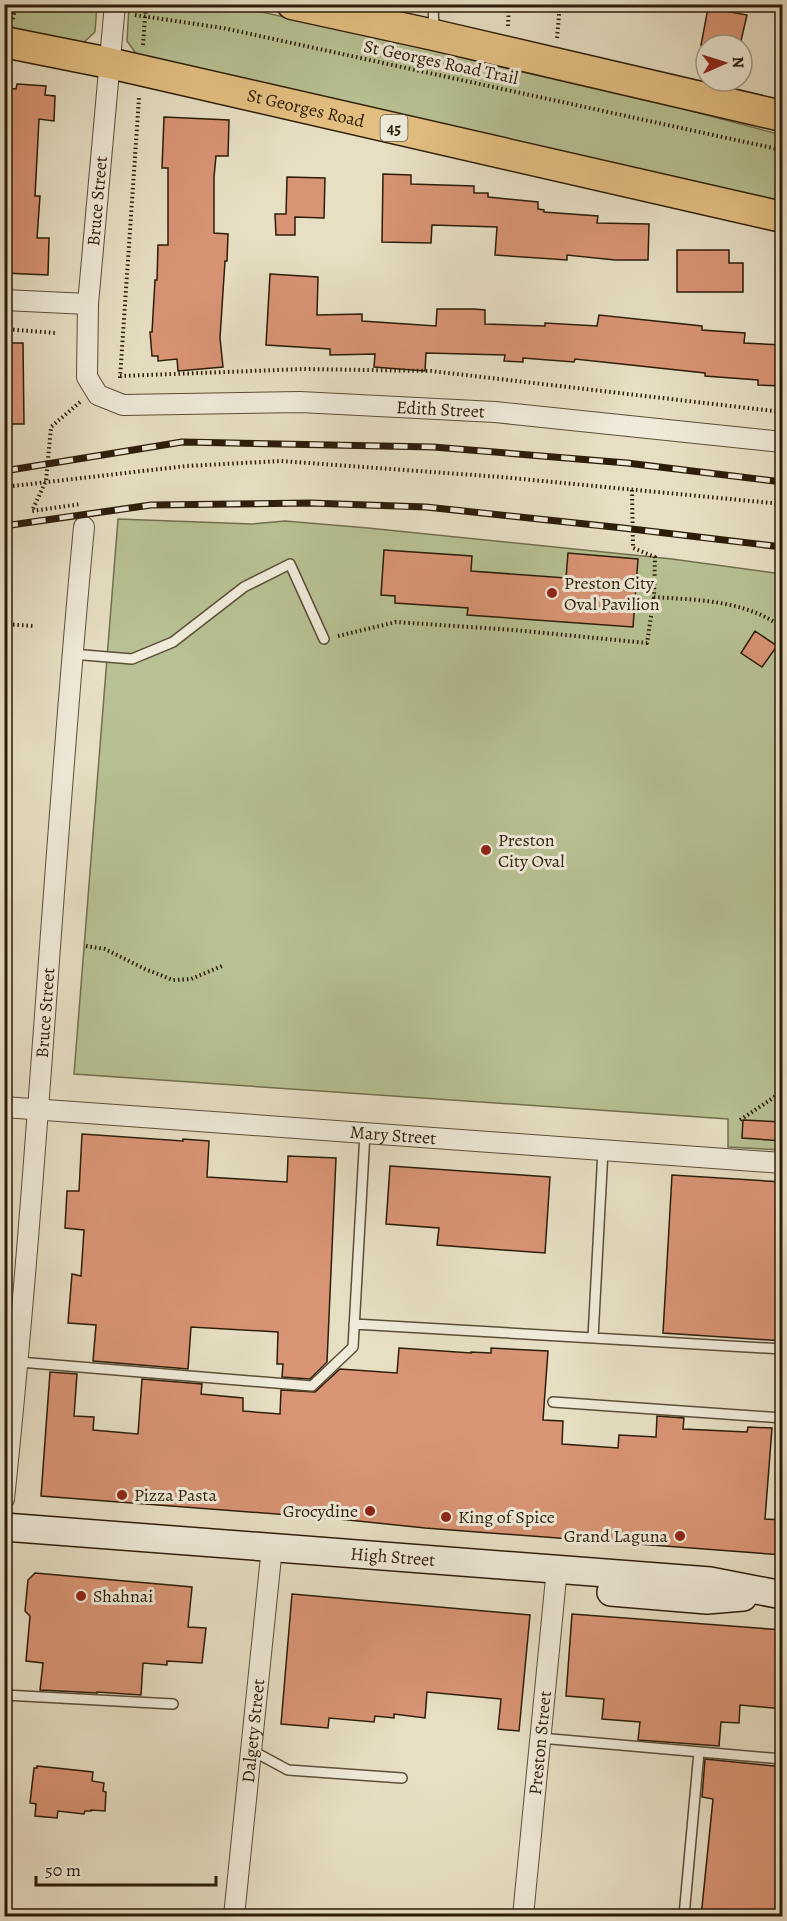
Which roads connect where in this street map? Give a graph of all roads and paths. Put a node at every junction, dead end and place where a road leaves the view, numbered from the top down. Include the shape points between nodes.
1 (146, 4) edge
2 (292, 4) edge
3 (433, 4) edge
4 (509, 4) edge
5 (560, 4) edge
6 (114, 7) edge
7 (326, 8) edge
8 (145, 18) junction
9 (507, 33) dead end
10 (434, 35) junction
11 (4, 42) edge
12 (557, 45) dead end
13 (109, 63) junction
14 (141, 70) junction
15 (783, 116) edge
16 (783, 150) edge
17 (783, 217) edge
18 (4, 300) edge
19 (88, 304) junction
20 (4, 329) edge
21 (56, 333) dead end
22 (120, 376) junction
23 (103, 395) junction
24 (783, 412) edge
25 (783, 442) edge
26 (46, 481) junction
27 (4, 487) edge
28 (632, 490) junction
29 (783, 504) edge
30 (84, 527) joint
31 (654, 597) junction
32 (4, 624) edge
33 (33, 626) dead end
34 (783, 627) edge
35 (324, 639) joint
36 (72, 654) junction
37 (86, 946) dead end
38 (222, 966) dead end
39 (783, 1092) edge
40 (4, 1107) edge
41 (38, 1110) junction
42 (740, 1120) dead end
43 (365, 1133) junction
44 (603, 1150) junction
45 (783, 1163) edge
46 (13, 1323) edge
47 (354, 1324) junction
48 (593, 1338) junction
49 (783, 1349) edge
50 (19, 1362) junction
51 (553, 1401) dead end
52 (783, 1418) edge
53 (4, 1499) edge
54 (4, 1527) edge
55 (4, 1544) edge
56 (271, 1556) junction
57 (556, 1578) junction
58 (781, 1595) edge
59 (4, 1695) edge
60 (173, 1704) dead end
61 (539, 1738) junction
62 (251, 1750) junction
63 (699, 1752) junction
64 (783, 1759) edge
65 (402, 1778) dead end
66 (234, 1917) edge
67 (523, 1917) edge
68 (684, 1917) edge

1 - 8 path
2 - 7 main road
3 - 10 lane
4 - 9 path
5 - 12 path
6 - 8 path, St Georges Road Trail
6 - 13 street, Bruce Street
7 - 10 main road
8 - 14 path
8 - 16 path, St Georges Road Trail via 223,28
10 - 15 main road
11 - 13 main road, St Georges Road / 45
13 - 14 main road, St Georges Road / 45
13 - 19 street, Bruce Street
14 - 17 main road, St Georges Road / 45
14 - 22 path
18 - 19 street
19 - 23 street, Bruce Street via 87,377
20 - 21 path
22 - 23 path
22 - 24 path via 304,369 431,371
23 - 25 street, Edith Street via 123,405 300,402 495,412
23 - 26 path via 51,427
26 - 27 path
26 - 28 path via 186,466 281,461
26 - 30 path via 32,511 83,503
28 - 29 path
28 - 31 path via 633,548 655,557
30 - 36 street, Bruce Street
31 - 34 path via 722,602
31 - 35 path via 647,643 396,622
32 - 33 path
35 - 36 lane via 290,564 244,588 173,642 132,659
36 - 41 street, Bruce Street
37 - 38 path via 105,949 173,980 192,980
39 - 42 path
40 - 41 street, Mary Street
41 - 43 street, Mary Street
41 - 46 street, Bruce Street
43 - 44 street, Mary Street
43 - 47 lane
44 - 45 street, Mary Street
44 - 48 lane
46 - 50 street, Bruce Street
47 - 48 lane
47 - 50 lane via 353,1347 312,1386
48 - 49 lane
50 - 53 street, Bruce Street
51 - 52 lane
54 - 56 main road, High Street
55 - 56 main road, High Street
56 - 57 main road, High Street
56 - 62 street, Dalgety Street
57 - 58 main road, High Street via 710,1581
57 - 61 street, Preston Street
59 - 60 lane
61 - 63 lane
61 - 67 street, Preston Street
62 - 65 lane via 288,1770
62 - 66 street, Dalgety Street
63 - 64 lane
63 - 68 lane

